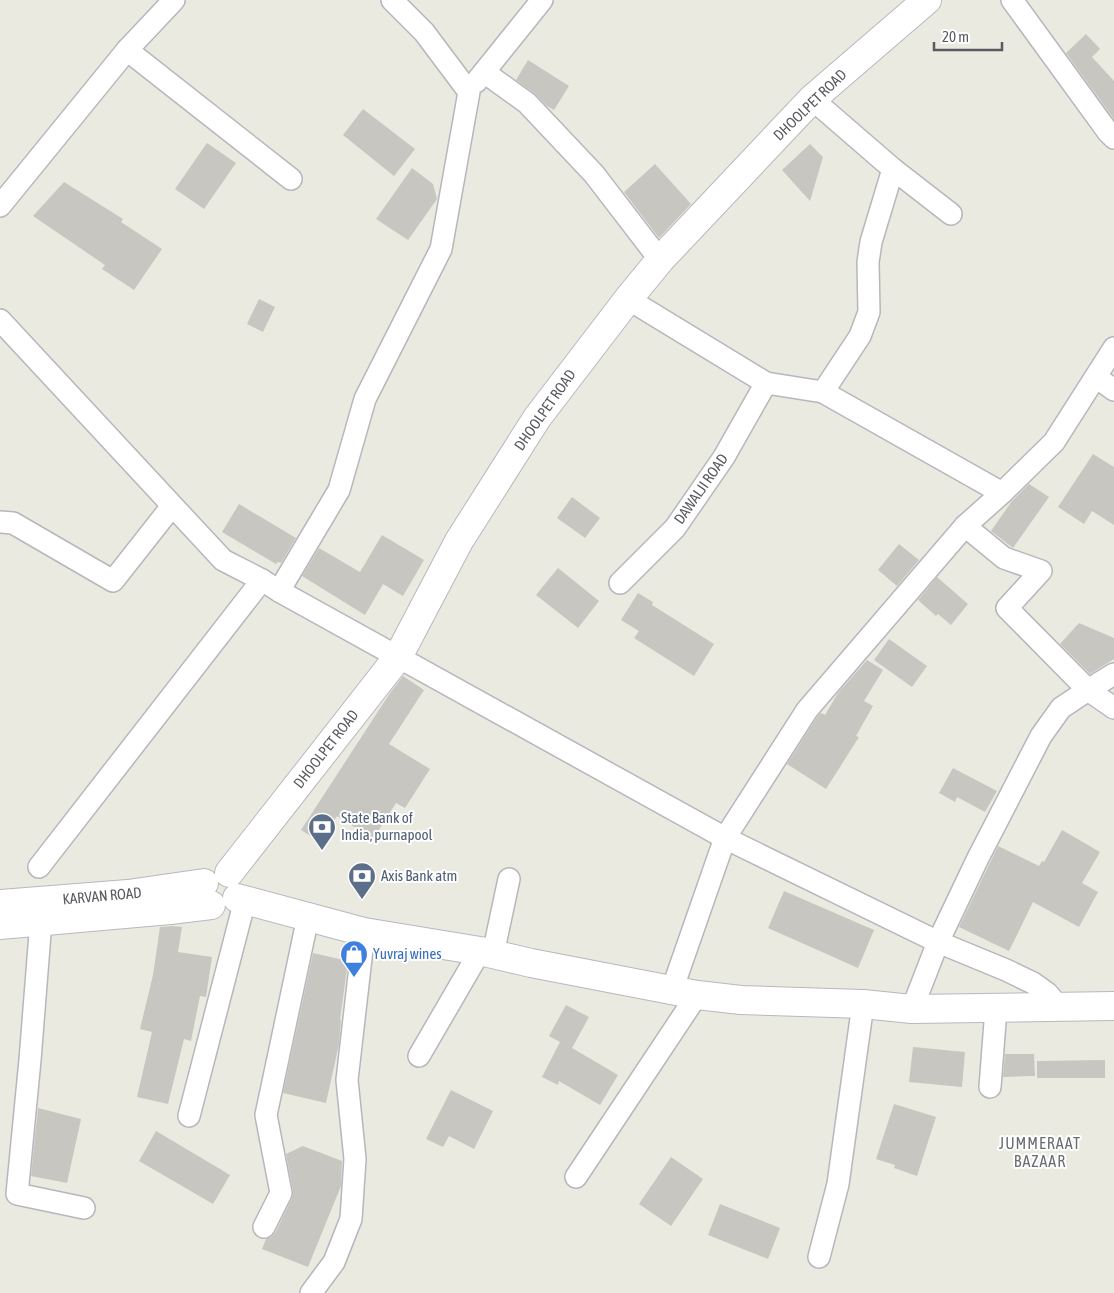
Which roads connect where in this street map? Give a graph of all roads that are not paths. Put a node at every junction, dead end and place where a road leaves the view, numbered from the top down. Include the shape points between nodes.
1 (174, 0) edge
2 (392, 0) edge
3 (542, 0) edge
4 (928, 0) edge
5 (1012, 0) edge
6 (127, 50) junction
7 (484, 72) junction
8 (469, 92) junction
9 (812, 99) junction
10 (1114, 138) edge
11 (894, 169) junction
12 (291, 178) dead end
13 (0, 206) edge
14 (952, 214) dead end
15 (660, 260) junction
16 (628, 299) junction
17 (3, 331) edge
18 (1114, 348) edge
19 (1096, 377) junction
20 (766, 383) junction
21 (1114, 390) edge
22 (823, 392) junction
23 (1002, 493) junction
24 (172, 506) junction
25 (0, 522) edge
26 (965, 526) junction
27 (620, 582) dead end
28 (270, 585) junction
29 (398, 657) junction
30 (1114, 674) edge
31 (1088, 690) junction
32 (1114, 708) edge
33 (725, 838) junction
34 (39, 867) dead end
35 (229, 873) junction
36 (509, 879) dead end
37 (208, 894) junction
38 (242, 899) junction
39 (0, 904) edge
40 (308, 917) junction
41 (41, 921) junction
42 (0, 925) edge
43 (364, 932) junction
44 (938, 942) junction
45 (486, 953) junction
46 (684, 992) junction
47 (863, 1004) junction
48 (1114, 1006) edge
49 (1060, 1008) junction
50 (912, 1009) junction
51 (996, 1009) junction
52 (419, 1056) dead end
53 (990, 1087) dead end
54 (189, 1116) dead end
55 (576, 1177) dead end
56 (84, 1208) dead end
57 (264, 1227) dead end
58 (819, 1257) dead end
59 (311, 1293) edge

1 - 6 street
2 - 8 street via 424,32
3 - 7 street
4 - 9 main road, DHOOLPET ROAD
5 - 10 street
6 - 12 street
6 - 13 street
7 - 8 street
7 - 15 street via 527,103 594,174
8 - 28 street via 442,249 365,399 339,490
9 - 11 street
9 - 15 main road, DHOOLPET ROAD
11 - 14 street
11 - 22 street via 871,242 869,312 860,336
15 - 16 main road, DHOOLPET ROAD
16 - 20 street
16 - 29 main road, DHOOLPET ROAD via 532,426 459,541
17 - 24 street
18 - 19 street
19 - 21 street
19 - 23 street via 1054,442
20 - 22 street
20 - 27 street, DAWALJI ROAD via 724,457 675,528
22 - 23 street
23 - 26 street
24 - 25 street via 112,581 13,524
24 - 28 street via 223,560
26 - 31 street via 1004,558 1041,571 1007,608
26 - 33 street via 807,710
28 - 29 street
28 - 34 street
29 - 33 street
29 - 35 main road, DHOOLPET ROAD
30 - 31 street
31 - 32 street
31 - 44 street via 1061,708 1041,736
33 - 44 street
33 - 46 street
35 - 37 main road via 211,874
35 - 38 main road via 238,881
36 - 45 street
37 - 38 main road via 223,908
37 - 39 main road, KARVAN ROAD via 128,894
37 - 41 main road via 185,909
38 - 40 main road
38 - 54 street
40 - 43 main road
40 - 57 street via 266,1115 281,1193
41 - 42 main road
41 - 56 street via 17,1194
43 - 45 main road
43 - 59 street via 347,1080 355,1159 351,1219 334,1262
44 - 49 street via 1033,983
44 - 50 street
45 - 46 main road
45 - 52 street
46 - 47 main road via 741,1000
46 - 55 street
47 - 50 main road
47 - 58 street via 838,1184
48 - 49 main road
49 - 51 main road
50 - 51 main road
51 - 53 street

